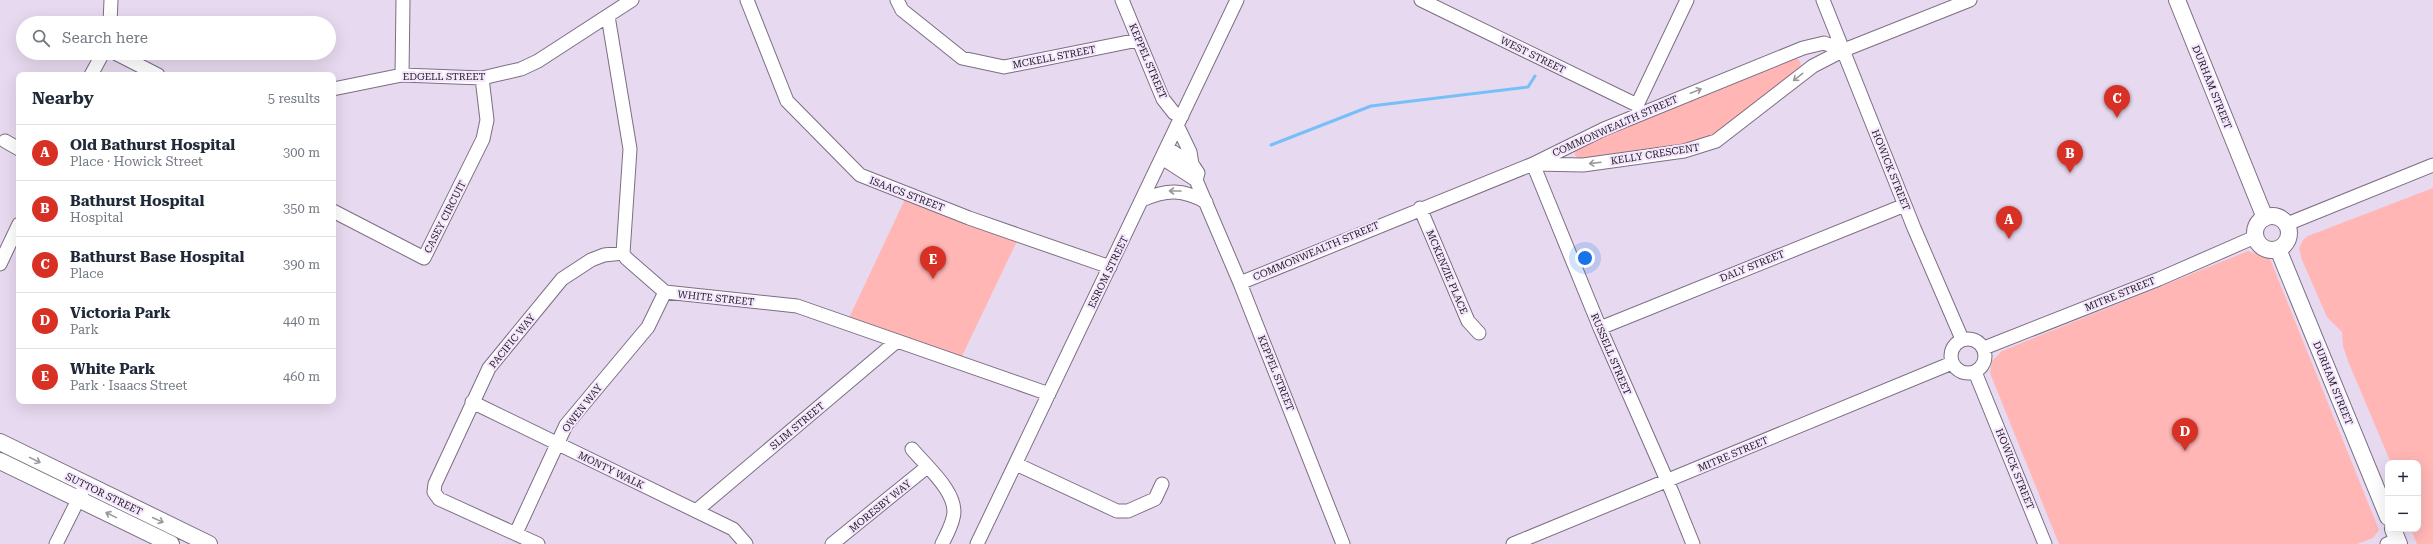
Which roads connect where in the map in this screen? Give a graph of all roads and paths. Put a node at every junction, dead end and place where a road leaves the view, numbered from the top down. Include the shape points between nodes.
1 (111, 0) edge
2 (403, 0) edge
3 (632, 0) edge
4 (747, 0) edge
5 (897, 0) edge
6 (1122, 0) edge
7 (1237, 0) edge
8 (1421, 0) edge
9 (1687, 0) edge
10 (1822, 0) edge
11 (1970, 0) edge
12 (2177, 0) edge
13 (110, 16) edge
14 (608, 16) junction
15 (1138, 40) junction
16 (1803, 48) junction
17 (1844, 50) junction
18 (99, 60) edge
19 (129, 60) edge
20 (1813, 66) junction
21 (93, 72) edge
22 (152, 72) edge
23 (402, 76) junction
24 (482, 78) junction
25 (336, 88) edge
26 (1639, 109) junction
27 (1179, 121) junction
28 (5, 141) dead end
29 (16, 147) edge
30 (1165, 153) junction
31 (1192, 164) junction
32 (1532, 164) junction
33 (2433, 165) edge
34 (1196, 180) junction
35 (1142, 200) junction
36 (1206, 202) junction
37 (1905, 205) junction
38 (1420, 208) junction
39 (336, 213) edge
40 (2265, 218) junction
41 (2287, 224) junction
42 (16, 229) edge
43 (2255, 237) junction
44 (2278, 249) junction
45 (3, 250) edge
46 (623, 253) junction
47 (0, 264) edge
48 (1110, 267) junction
49 (1240, 283) junction
50 (665, 292) junction
51 (1600, 328) junction
52 (1479, 334) dead end
53 (1962, 339) junction
54 (897, 341) junction
55 (1984, 348) junction
56 (1952, 363) junction
57 (1975, 372) junction
58 (1049, 394) junction
59 (472, 402) junction
60 (0, 442) edge
61 (557, 444) junction
62 (912, 448) dead end
63 (0, 461) edge
64 (1016, 464) junction
65 (927, 467) junction
66 (1668, 482) junction
67 (1162, 484) dead end
68 (86, 485) junction
69 (78, 499) junction
70 (2385, 510) edge
71 (696, 511) junction
72 (516, 533) junction
73 (56, 544) edge
74 (171, 544) edge
75 (209, 544) edge
76 (538, 544) edge
77 (746, 544) edge
78 (832, 544) edge
79 (942, 544) edge
80 (977, 544) edge
81 (1343, 544) edge
82 (1513, 544) edge
83 (1693, 544) edge
84 (2045, 544) edge

1 - 13 street
2 - 23 street
3 - 14 street, EDGELL STREET
4 - 48 street, ISAACS STREET via 787,101 860,175 970,218
5 - 15 street, MCKELL STREET via 902,10 962,58 1004,67
6 - 15 street, KEPPEL STREET
7 - 27 street, ESROM STREET
8 - 26 street, WEST STREET
9 - 26 street
10 - 17 street, HOWICK STREET
11 - 17 street
12 - 40 main road, DURHAM STREET
14 - 24 street, EDGELL STREET via 538,61 521,69
14 - 46 street via 630,149
15 - 27 street, KEPPEL STREET via 1165,102
16 - 17 street, COMMONWEALTH STREET via 1824,43
16 - 20 street
26 -> 16 street, COMMONWEALTH STREET
17 - 20 street, KELLY CRESCENT
17 - 37 street, HOWICK STREET
18 - 21 street
19 - 22 street
20 -> 32 street, KELLY CRESCENT via 1716,140 1701,147 1583,165
23 - 24 street, EDGELL STREET
23 - 25 street, EDGELL STREET
24 - 39 street, CASEY CIRCUIT via 487,120 483,139 424,258
26 - 32 street, COMMONWEALTH STREET
27 - 30 street, ESROM STREET
27 - 31 street, KEPPEL STREET
28 - 29 street
30 - 31 street
30 - 34 street
30 - 35 street, ESROM STREET
31 - 34 street, KEPPEL STREET via 1198,173
32 - 38 street, COMMONWEALTH STREET
32 - 51 street, RUSSELL STREET
33 - 41 street
34 - 36 street, KEPPEL STREET
36 -> 35 street via 1180,191 1164,192
35 - 48 street, ESROM STREET
36 - 49 street, KEPPEL STREET
37 - 51 street, DALY STREET
37 - 53 street, HOWICK STREET
38 - 49 street, COMMONWEALTH STREET
38 - 52 street, MCKENZIE PLACE via 1468,320
40 - 41 main road via 2280,218
40 - 43 main road via 2256,228
41 - 44 main road via 2288,239
42 - 45 street
43 - 44 main road via 2264,248
43 - 55 street, MITRE STREET via 2159,279
44 - 70 main road, DURHAM STREET
45 - 47 street
46 - 50 street, WHITE STREET
46 - 59 street, PACIFIC WAY via 604,255 591,260 562,279 490,368
48 - 58 street, ESROM STREET
49 - 81 street, KEPPEL STREET
50 - 54 street, WHITE STREET via 797,306
50 - 61 street, OWEN WAY via 648,327 566,425
51 - 66 street, RUSSELL STREET
53 - 55 street via 1974,340
53 - 56 street via 1953,346
54 - 58 street, WHITE STREET
54 - 71 street, SLIM STREET
55 - 57 street via 1985,362
56 - 57 street via 1962,372
56 - 66 street, MITRE STREET
57 - 84 street, HOWICK STREET
58 - 64 street, ESROM STREET
59 - 61 street, MONTY WALK
59 - 72 street, PACIFIC WAY via 435,484 434,492 439,499
60 -> 68 main road, SUTTOR STREET
61 - 71 street, MONTY WALK
61 - 72 street, OWEN WAY
62 - 65 street
63 - 69 main road, SUTTOR STREET
64 - 67 street via 1117,511 1128,511 1155,499
64 - 80 street, ESROM STREET
65 - 78 street, MORESBY WAY
65 - 79 street via 951,494 954,504 954,517
66 - 82 street, MITRE STREET
66 - 83 street, RUSSELL STREET
68 - 69 street
68 -> 75 main road, SUTTOR STREET
69 - 73 street
74 -> 69 main road, SUTTOR STREET
71 - 77 street, MONTY WALK via 733,529
72 - 76 street

